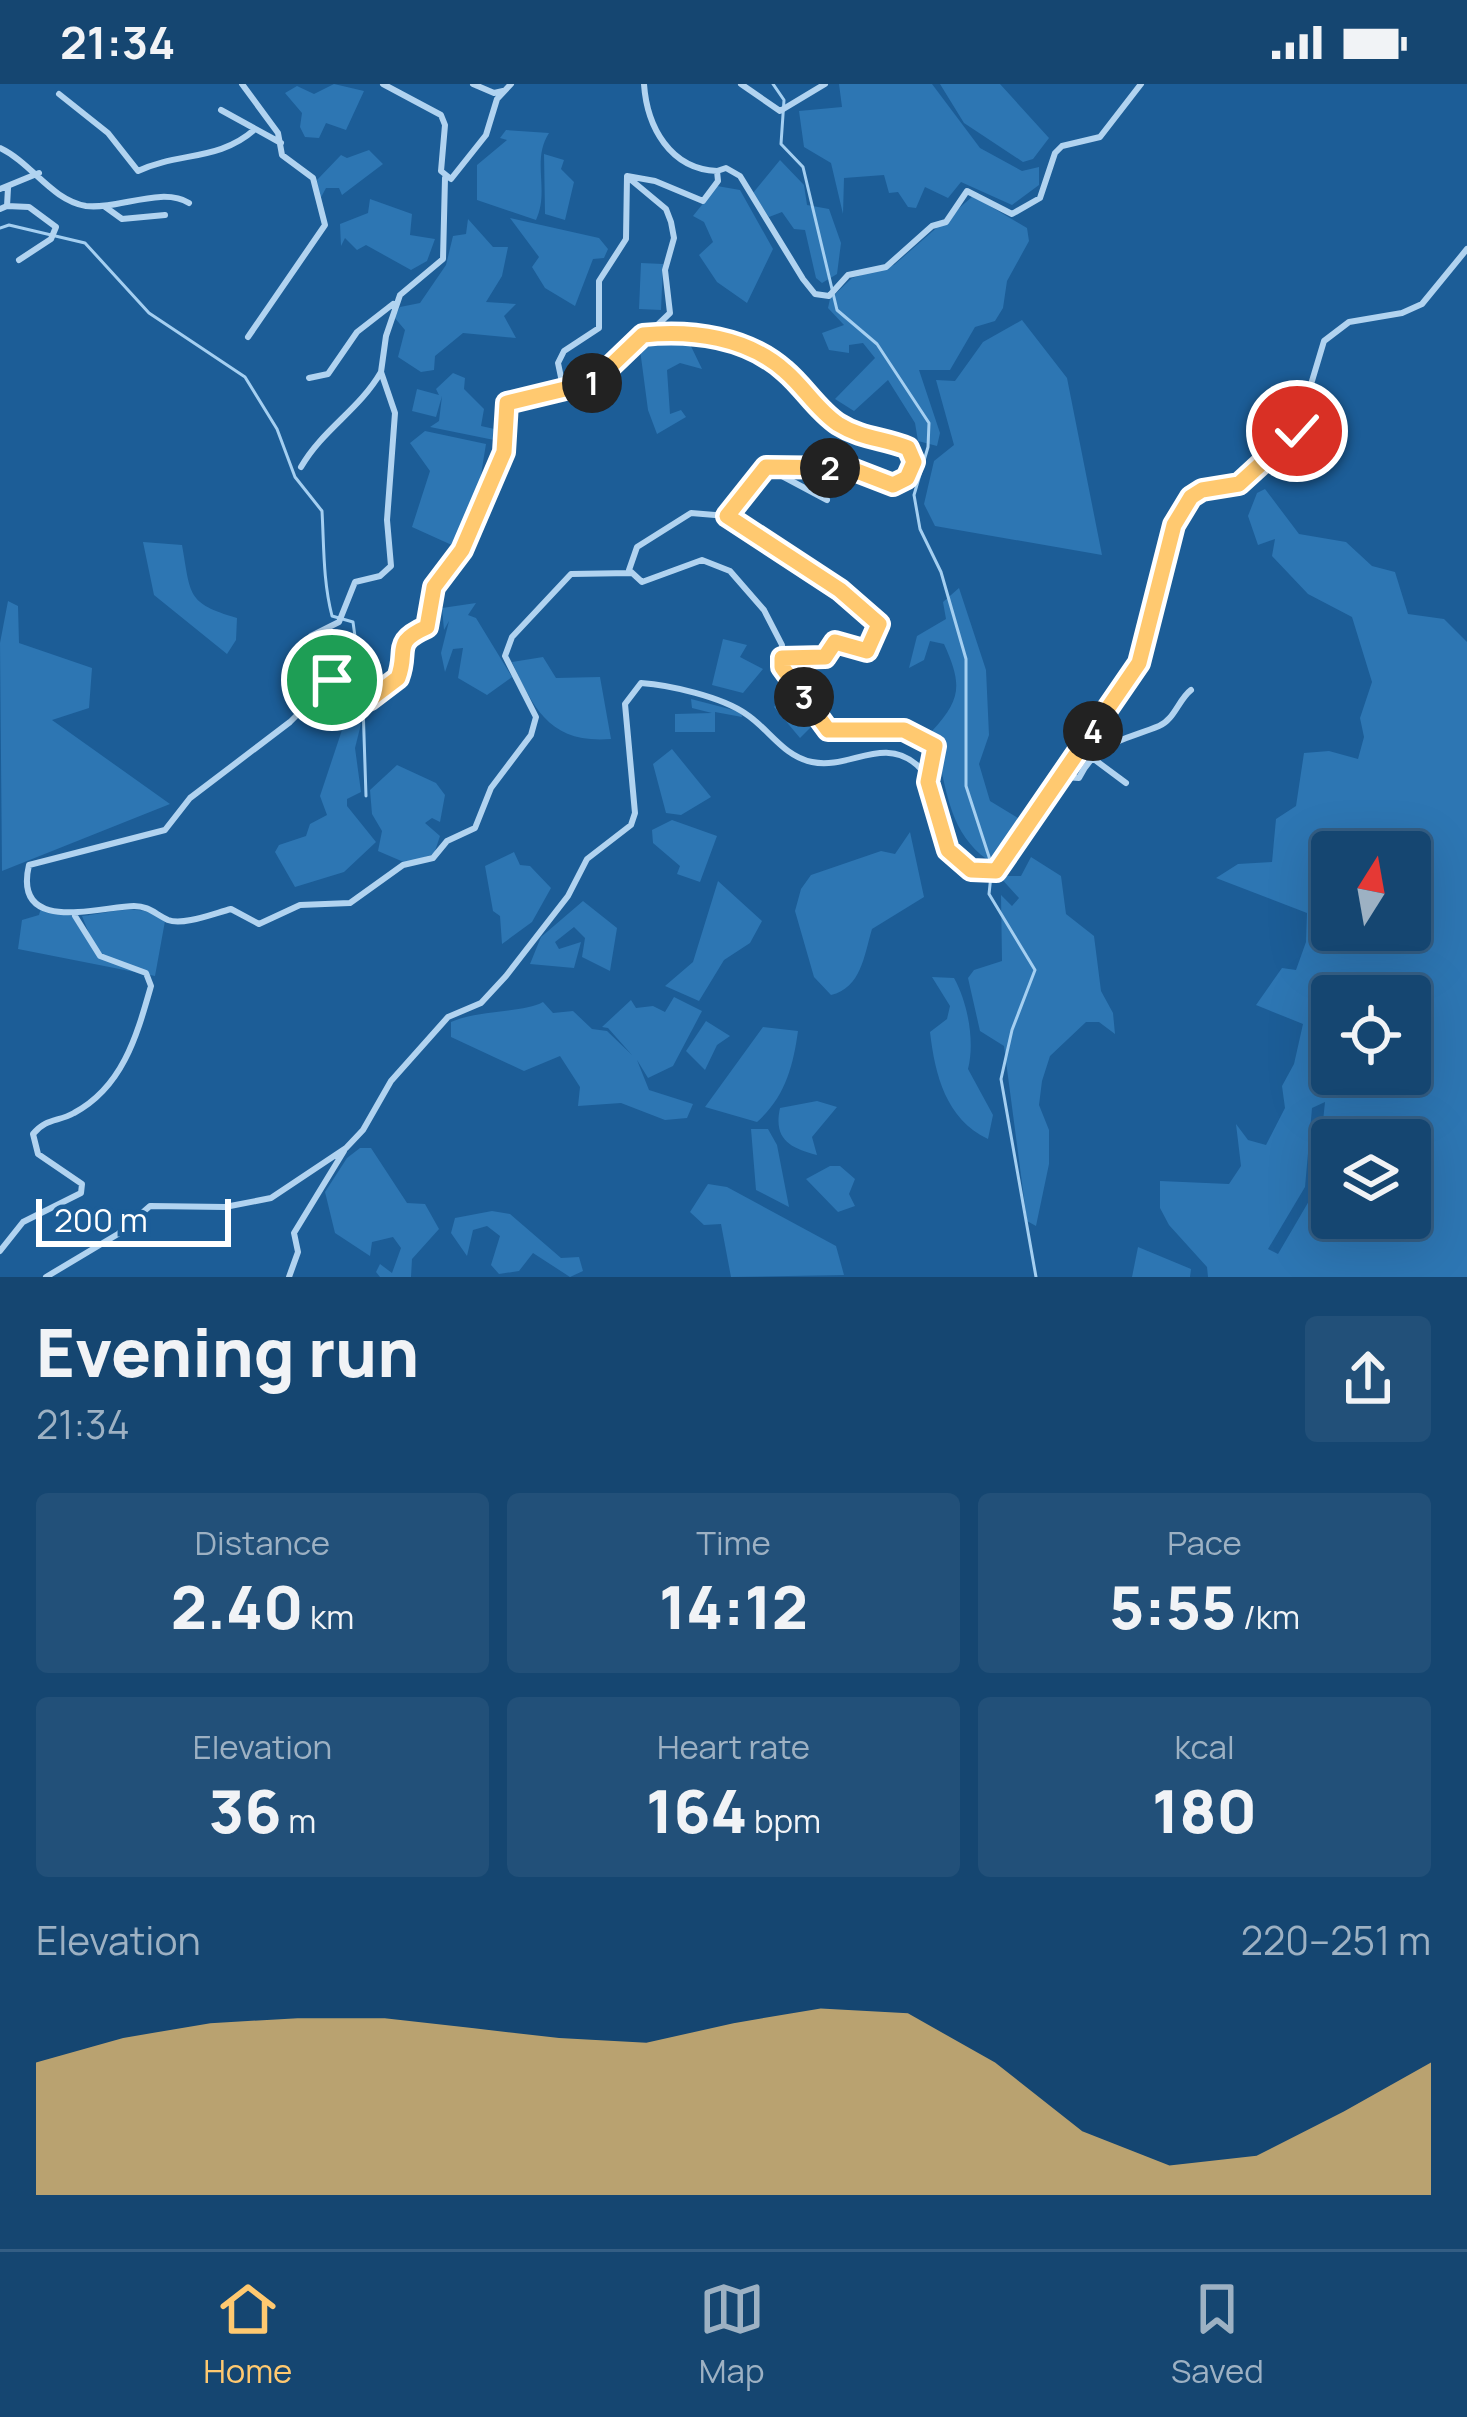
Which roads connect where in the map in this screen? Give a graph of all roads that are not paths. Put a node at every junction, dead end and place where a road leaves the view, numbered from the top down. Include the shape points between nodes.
1 (242, 84) edge
2 (383, 84) edge
3 (473, 84) edge
4 (644, 84) edge
5 (740, 84) edge
6 (825, 84) edge
7 (1141, 84) edge
8 (507, 87) edge
9 (59, 94) dead end
10 (221, 110) dead end
11 (254, 130) junction
12 (281, 143) junction
13 (0, 148) edge
14 (717, 171) junction
15 (38, 173) junction
16 (627, 176) junction
17 (446, 178) junction
18 (4, 188) edge
19 (189, 203) dead end
20 (104, 206) junction
21 (3, 207) edge
22 (165, 215) dead end
23 (1467, 250) edge
24 (19, 260) dead end
25 (395, 301) junction
26 (649, 334) junction
27 (248, 337) dead end
28 (381, 372) junction
29 (309, 378) dead end
30 (563, 387) junction
31 (301, 466) dead end
32 (766, 467) junction
33 (827, 500) dead end
34 (727, 516) junction
35 (631, 573) junction
36 (782, 658) junction
37 (334, 675) junction
38 (1191, 690) dead end
39 (1091, 757) junction
40 (1064, 777) junction
41 (928, 782) junction
42 (1126, 783) dead end
43 (74, 914) junction
44 (346, 1148) junction
45 (0, 1251) edge
46 (46, 1277) edge
47 (289, 1277) edge

1 - 12 street
2 - 17 street via 441,115
3 - 8 street via 494,93
4 - 14 street via 670,154
5 - 6 street via 782,110
7 - 14 street via 1100,137 1055,153 1040,198 1012,214 967,191 946,222 886,267 848,274 829,296 803,279 740,176
8 - 17 street via 486,135
9 - 11 street via 100,124 138,171 217,154
10 - 11 street
11 - 12 street
12 - 27 street via 287,161 313,178 325,225
13 - 15 street
14 - 16 street via 703,201
15 - 18 street
15 - 20 street via 61,198
16 - 26 street via 666,209 674,238 665,270 670,314
16 - 30 street via 626,239 599,281 602,321 590,339 564,351
17 - 25 street via 443,259
18 - 21 street
19 - 20 street via 173,197
20 - 22 street via 122,219
21 - 24 street via 29,207 56,227
23 - 40 street via 1422,304 1349,322 1324,341 1297,431 1239,484 1191,497 1174,525 1139,663
25 - 28 street
25 - 29 street via 357,332 328,374
26 - 30 street via 630,342 594,382
26 - 32 street via 745,345 785,371 838,424 908,448 914,462 893,485 849,468
28 - 31 street
28 - 37 street via 394,413 391,566 355,582 340,620 310,640 336,659
30 - 37 street via 503,409 504,452 462,550 434,587 427,627 401,647 398,678 363,700
32 - 33 street
32 - 34 street
34 - 35 street via 699,510 678,520 638,548 628,561
34 - 36 street via 879,624 867,651 835,642 825,657
35 - 36 street via 654,582 692,563 715,562 764,610
35 - 43 street via 571,574 512,637 505,656 534,728 491,788 476,828 433,857 403,866 350,903 300,905 266,924 231,909 180,922 139,905
36 - 41 street via 828,730 904,730 935,746
37 - 43 street via 290,722 190,798 165,830 28,866 40,905
38 - 39 street via 1162,725 1131,732
39 - 40 street via 1079,778
39 - 42 street
40 - 41 street via 994,872 971,870 948,850
41 - 44 street via 913,760 879,751 825,764 802,759 742,710 648,683 633,687 625,704 631,824 587,859 568,896 481,1003 448,1017 391,1081
43 - 45 street via 104,960 150,976 124,1066 75,1113 47,1120 33,1134 38,1154 82,1184 81,1192 23,1222
44 - 46 street via 271,1198 150,1206
44 - 47 street via 295,1233

